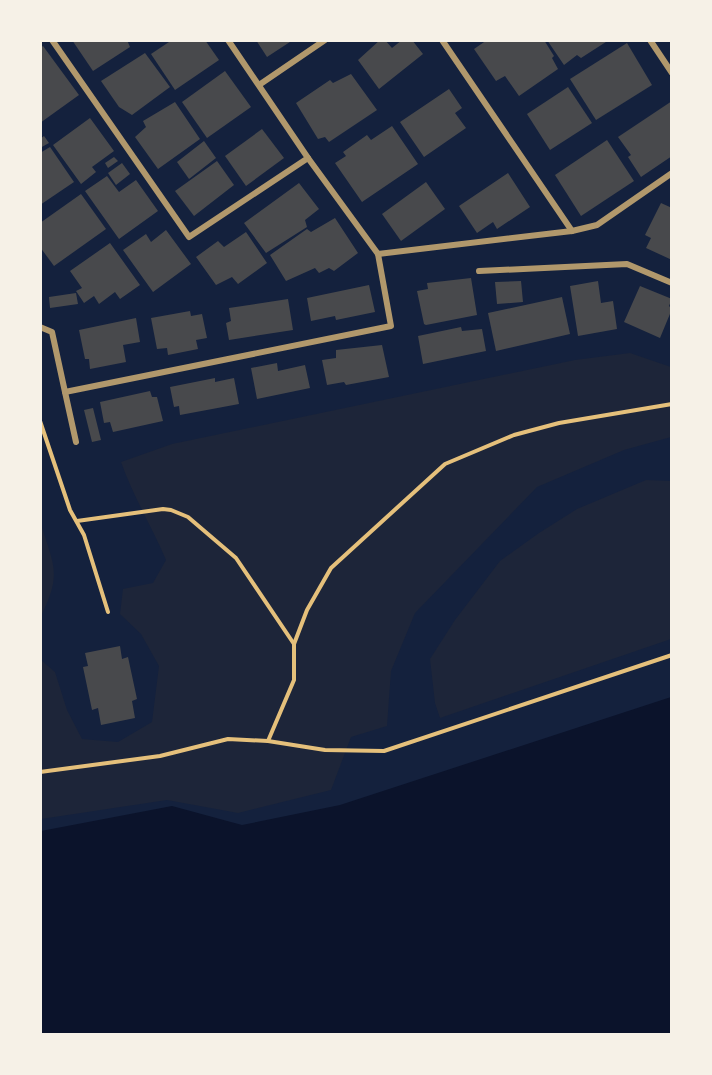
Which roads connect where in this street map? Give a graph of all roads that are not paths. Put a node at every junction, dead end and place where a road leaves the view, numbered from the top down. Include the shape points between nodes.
1 (52, 40) edge
2 (228, 40) edge
3 (325, 40) edge
4 (442, 40) edge
5 (650, 40) edge
6 (672, 73) edge
7 (259, 86) junction
8 (308, 158) junction
9 (672, 173) edge
10 (572, 231) junction
11 (378, 254) junction
12 (479, 271) dead end
13 (672, 283) edge
14 (40, 327) edge
15 (65, 392) junction
16 (76, 442) dead end

1 - 8 street via 189,237
2 - 7 street
3 - 7 street
4 - 10 street
5 - 6 street
7 - 8 street
8 - 11 street
9 - 10 street via 597,225
10 - 11 street
11 - 15 street via 391,326
12 - 13 street via 627,264
14 - 15 street via 52,332
15 - 16 street

